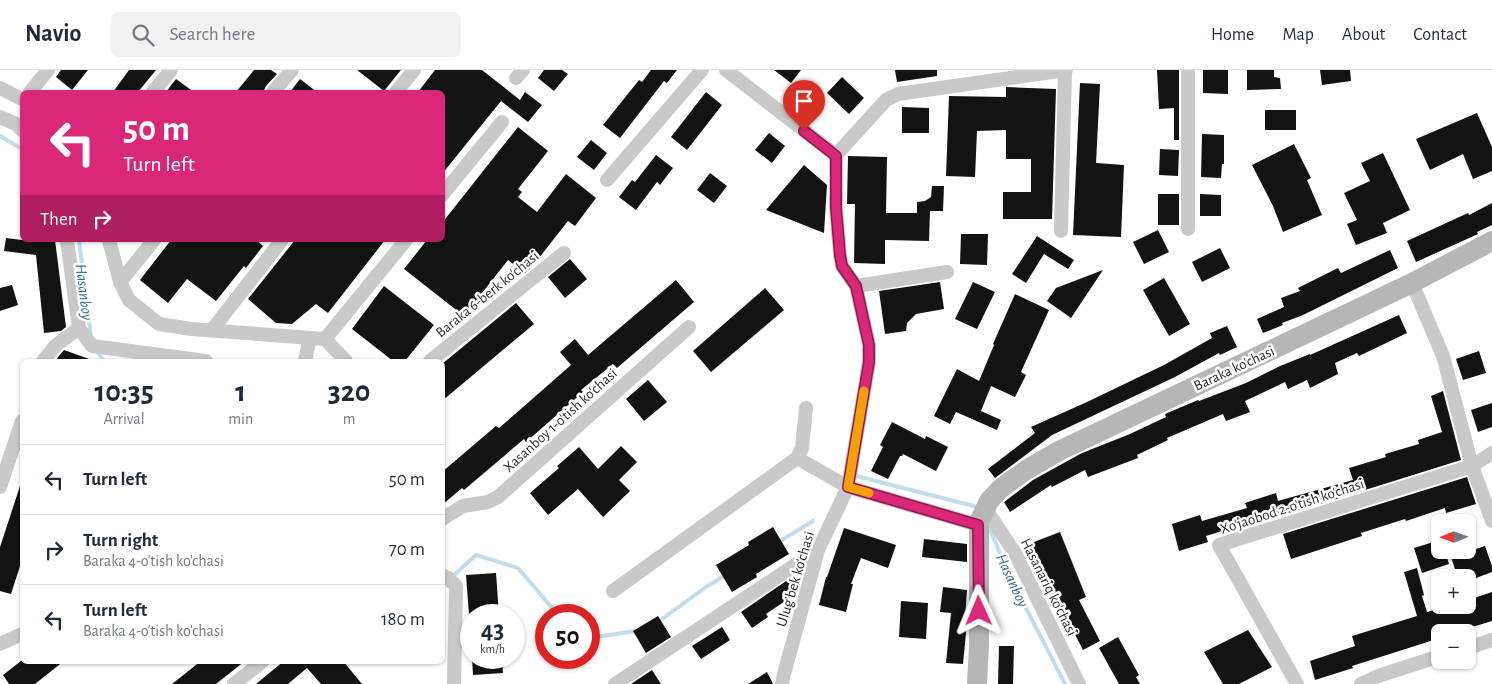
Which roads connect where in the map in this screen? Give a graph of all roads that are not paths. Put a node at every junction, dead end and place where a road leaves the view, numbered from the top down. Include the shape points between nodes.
1 (48, 70) edge
2 (171, 70) edge
3 (292, 70) edge
4 (414, 70) edge
5 (702, 70) edge
6 (726, 70) edge
7 (1066, 70) edge
8 (1188, 70) edge
9 (0, 88) edge
10 (32, 90) edge
11 (155, 90) edge
12 (275, 90) edge
13 (398, 90) edge
14 (20, 98) edge
15 (0, 117) edge
16 (502, 122) dead end
17 (20, 128) edge
18 (836, 156) junction
19 (607, 180) dead end
20 (445, 191) edge
21 (1188, 229) dead end
22 (1061, 230) dead end
23 (1492, 240) edge
24 (68, 242) edge
25 (110, 242) edge
26 (152, 242) edge
27 (280, 242) edge
28 (404, 242) edge
29 (564, 253) dead end
30 (947, 272) dead end
31 (120, 282) junction
32 (1412, 283) junction
33 (856, 286) junction
34 (689, 327) dead end
35 (79, 328) junction
36 (212, 330) junction
37 (310, 338) junction
38 (325, 339) junction
39 (45, 359) edge
40 (191, 359) edge
41 (305, 359) edge
42 (344, 359) edge
43 (432, 359) edge
44 (806, 408) dead end
45 (20, 427) edge
46 (1492, 453) edge
47 (797, 458) junction
48 (1472, 466) junction
49 (0, 487) edge
50 (848, 487) junction
51 (445, 517) edge
52 (981, 518) junction
53 (1492, 521) edge
54 (818, 550) junction
55 (445, 576) edge
56 (613, 591) dead end
57 (20, 635) edge
58 (1492, 640) edge
59 (0, 644) edge
60 (1476, 645) edge
61 (1431, 659) edge
62 (259, 664) edge
63 (1367, 682) edge
64 (234, 684) edge
65 (454, 684) edge
66 (615, 684) edge
67 (782, 684) edge
68 (977, 684) edge
69 (1079, 684) edge
70 (1297, 684) edge

1 - 10 street
2 - 11 street
3 - 12 street
4 - 13 street
5 - 19 street
6 - 18 street
7 - 18 street via 898,94 886,100
7 - 22 street
8 - 21 street
9 - 14 street
15 - 17 street
16 - 20 street
18 - 33 street via 840,255 842,266
23 - 32 main road, Baraka ko'chasi
24 - 35 street
25 - 31 street
26 - 31 street
27 - 36 street
28 - 38 street
29 - 43 street, Baraka 6-berk ko'chasi
30 - 33 street
31 - 36 street via 129,300 159,324
32 - 48 street via 1443,356
32 - 52 main road, Baraka ko'chasi via 1059,451 1000,489 989,501
33 - 50 street, Ulug'bek ko'chasi via 869,345 869,362
34 - 51 street, Xasanboy 1-o'tish ko'chasi via 498,497 463,506
35 - 39 street via 55,346
35 - 40 street via 92,346
36 - 37 street
37 - 38 street
37 - 41 street
38 - 42 street
44 - 47 street via 802,448
45 - 49 street
46 - 48 street, Xo'jaobod 2-o'tish ko'chasi
47 - 50 street
47 - 56 street
48 - 53 street
48 - 70 street, Xo'jaobod 2-o'tish ko'chasi via 1219,545
50 - 52 street
50 - 54 street, Ulug'bek ko'chasi
52 - 68 main road
52 - 69 street, Hasanariq ko'chasi via 1015,553
54 - 66 street
54 - 67 street, Ulug'bek ko'chasi
55 - 65 street via 456,586
57 - 59 street
58 - 60 street
61 - 63 street
62 - 64 street

